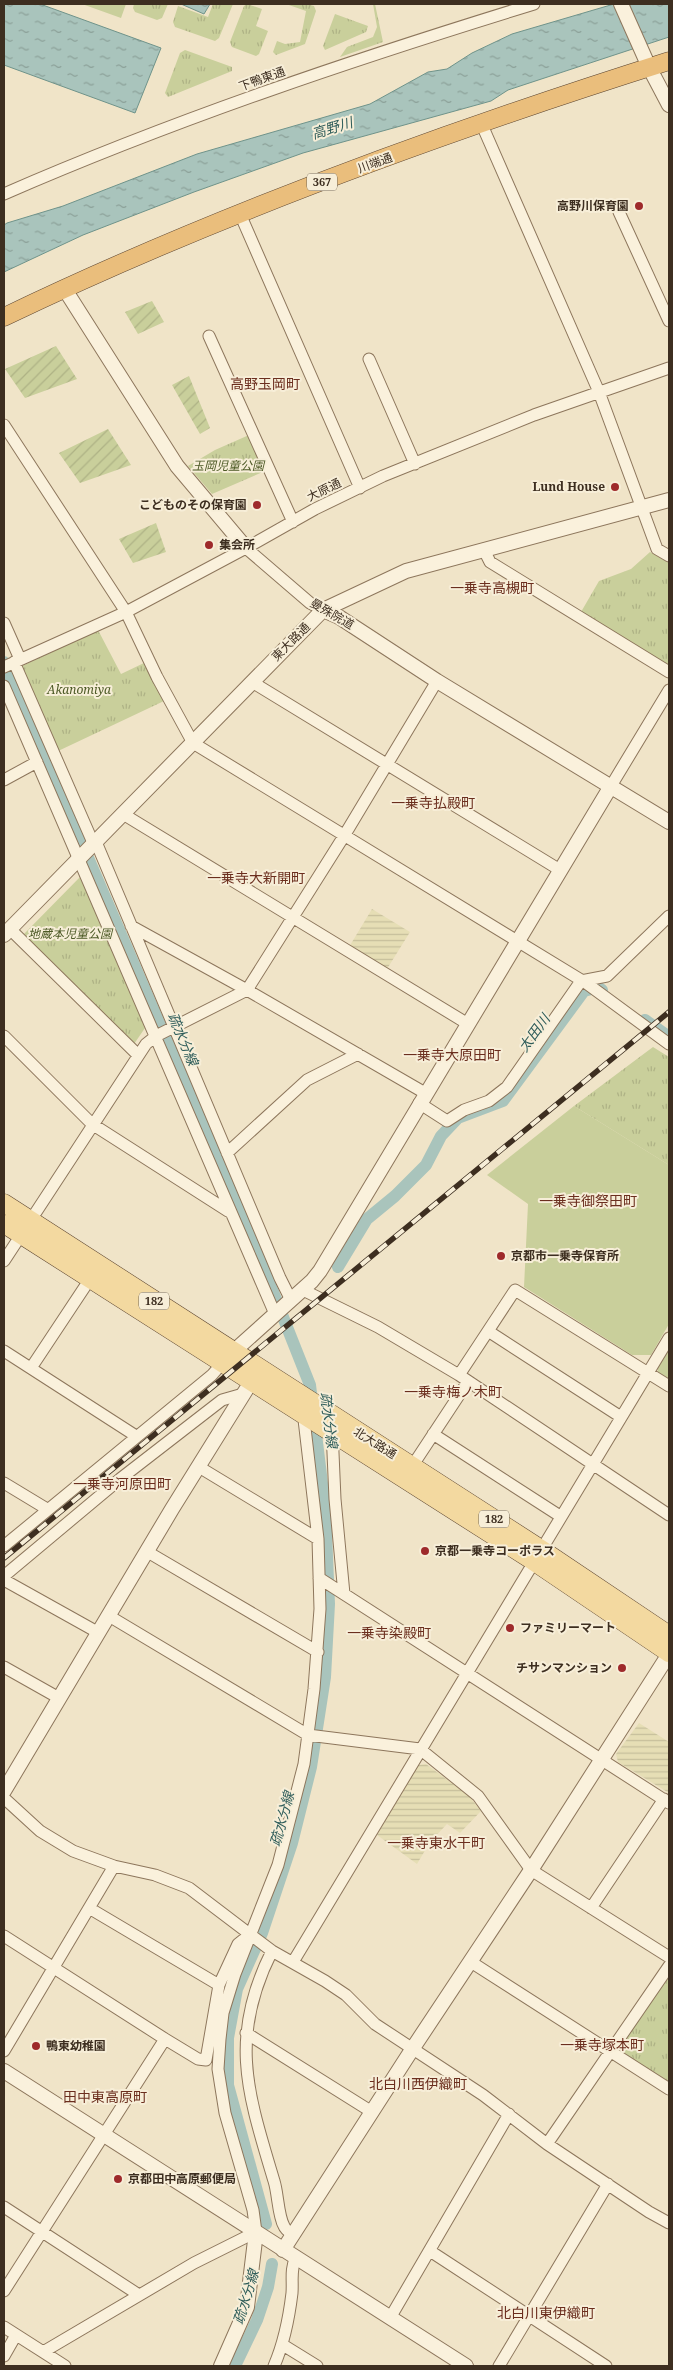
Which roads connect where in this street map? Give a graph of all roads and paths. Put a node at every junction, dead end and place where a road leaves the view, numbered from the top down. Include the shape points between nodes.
1 (534, 4) edge
2 (621, 4) edge
3 (508, 8) edge
4 (646, 60) junction
5 (669, 61) edge
6 (669, 105) edge
7 (482, 125) junction
8 (4, 194) edge
9 (619, 212) dead end
10 (240, 214) junction
11 (64, 288) junction
12 (4, 318) edge
13 (669, 321) edge
14 (209, 336) dead end
15 (369, 359) dead end
16 (669, 368) edge
17 (599, 392) junction
18 (4, 426) edge
19 (415, 464) junction
20 (360, 488) junction
21 (669, 500) edge
22 (640, 508) junction
23 (293, 522) junction
24 (246, 548) junction
25 (484, 550) junction
26 (669, 556) edge
27 (323, 610) junction
28 (126, 612) junction
29 (4, 623) edge
30 (12, 663) edge
31 (669, 672) edge
32 (437, 681) junction
33 (252, 682) junction
34 (4, 686) edge
35 (669, 690) edge
36 (193, 743) junction
37 (37, 762) junction
38 (387, 764) junction
39 (4, 780) edge
40 (611, 786) junction
41 (123, 814) junction
42 (669, 822) edge
43 (344, 836) junction
44 (89, 849) junction
45 (560, 870) junction
46 (669, 916) edge
47 (293, 918) junction
48 (131, 926) junction
49 (7, 932) edge
50 (516, 942) junction
51 (583, 982) junction
52 (247, 990) junction
53 (468, 1024) junction
54 (173, 1027) junction
55 (4, 1036) edge
56 (156, 1036) junction
57 (665, 1037) edge
58 (358, 1054) junction
59 (138, 1055) junction
60 (422, 1098) junction
61 (92, 1124) junction
62 (227, 1153) junction
63 (4, 1203) edge
64 (228, 1211) junction
65 (4, 1224) edge
66 (25, 1227) junction
67 (4, 1261) edge
68 (94, 1272) junction
69 (303, 1290) junction
70 (283, 1307) junction
71 (488, 1331) junction
72 (669, 1338) edge
73 (4, 1351) edge
74 (227, 1357) junction
75 (31, 1368) junction
76 (648, 1372) junction
77 (463, 1379) junction
78 (252, 1382) junction
79 (669, 1386) edge
80 (316, 1414) junction
81 (620, 1418) junction
82 (433, 1434) junction
83 (136, 1436) junction
84 (592, 1466) junction
85 (199, 1467) junction
86 (408, 1472) junction
87 (4, 1483) edge
88 (47, 1509) junction
89 (669, 1515) edge
90 (560, 1516) junction
91 (318, 1539) junction
92 (4, 1546) edge
93 (146, 1552) junction
94 (537, 1555) junction
95 (4, 1576) edge
96 (4, 1580) edge
97 (326, 1582) junction
98 (344, 1594) junction
99 (109, 1616) junction
100 (98, 1633) junction
101 (669, 1635) edge
102 (318, 1652) junction
103 (669, 1653) edge
104 (4, 1668) edge
105 (466, 1672) junction
106 (59, 1698) junction
107 (312, 1736) junction
108 (420, 1750) junction
109 (601, 1759) junction
110 (4, 1791) edge
111 (4, 1798) edge
112 (666, 1801) edge
113 (114, 1866) junction
114 (531, 1870) junction
115 (89, 1908) junction
116 (591, 1908) junction
117 (4, 1936) edge
118 (254, 1938) junction
119 (272, 1951) junction
120 (669, 1957) edge
121 (293, 1962) junction
122 (471, 1962) junction
123 (669, 1966) edge
124 (53, 1968) junction
125 (219, 1985) junction
126 (246, 2032) junction
127 (165, 2039) junction
128 (413, 2048) junction
129 (4, 2051) edge
130 (610, 2053) junction
131 (4, 2071) edge
132 (669, 2090) edge
133 (372, 2112) junction
134 (509, 2114) junction
135 (104, 2135) junction
136 (547, 2144) junction
137 (608, 2184) junction
138 (4, 2207) edge
139 (669, 2223) edge
140 (42, 2232) junction
141 (256, 2232) junction
142 (292, 2234) junction
143 (284, 2250) junction
144 (430, 2251) junction
145 (296, 2258) junction
146 (4, 2291) edge
147 (139, 2295) junction
148 (530, 2316) junction
149 (390, 2318) junction
150 (4, 2327) edge
151 (16, 2335) junction
152 (283, 2345) junction
153 (43, 2352) junction
154 (4, 2356) edge
155 (65, 2366) edge
156 (221, 2366) edge
157 (274, 2366) edge
158 (317, 2366) edge
159 (466, 2366) edge
160 (499, 2366) edge
161 (606, 2366) edge

1 - 3 street, 下鴨東通
2 - 4 street
3 - 8 street, 下鴨東通 via 231,105
4 - 5 highway, 川端通 / 367
4 - 6 street
4 - 7 highway, 川端通 / 367
7 - 10 highway, 川端通 / 367
7 - 17 street
9 - 13 street
10 - 11 highway, 川端通 / 367
10 - 20 street
11 - 12 highway, 川端通 / 367
11 - 24 street, 曼殊院道 via 177,466
14 - 23 street
15 - 19 street
16 - 17 street, 大原通
17 - 19 street, 大原通
17 - 22 street
18 - 28 street
19 - 20 street, 大原通
20 - 23 street, 大原通
21 - 22 street, 東大路通
22 - 25 street, 東大路通
22 - 26 street via 657,549
23 - 24 street, 大原通
24 - 27 street, 曼殊院道 via 310,603
24 - 28 street, 大原通
25 - 27 street, 東大路通 via 406,571
25 - 31 street via 490,562
27 - 32 street, 曼殊院道 via 339,617
27 - 33 street, 東大路通
28 - 30 street, 大原通
28 - 36 street
29 - 30 street
30 - 44 street
32 - 38 street
32 - 40 street, 曼殊院道
33 - 36 street, 東大路通
33 - 38 street
34 - 37 street
35 - 40 street
36 - 41 street, 東大路通
36 - 43 street
37 - 39 street
37 - 44 street
38 - 43 street
38 - 45 street
40 - 42 street, 曼殊院道
40 - 45 street
41 - 44 street, 東大路通
41 - 47 street
43 - 47 street
43 - 50 street
44 - 48 street
44 - 49 street, 東大路通
44 - 56 street
45 - 50 street
46 - 51 street via 607,976
47 - 52 street
47 - 53 street
48 - 52 street
48 - 54 street
49 - 59 street
50 - 51 street
50 - 53 street
51 - 57 street
51 - 60 street via 507,1087 489,1101 464,1110 447,1121
52 - 54 street
52 - 58 street
53 - 60 street
54 - 56 street
54 - 62 street
55 - 61 street
56 - 59 street
56 - 64 street
58 - 60 street
58 - 62 street via 306,1080
59 - 61 street
60 - 69 street via 320,1271
61 - 64 street
61 - 66 street
62 - 70 street
63 - 66 main road, 北大路通 / 182
64 - 70 street
65 - 66 main road, 北大路通 / 182
66 - 67 street
66 - 68 main road, 北大路通 / 182
68 - 74 main road, 北大路通 / 182
68 - 75 street
69 - 70 street
69 - 77 street via 378,1327
70 - 74 street
71 - 76 street via 515,1290
71 - 77 street
71 - 81 street
72 - 76 street
73 - 75 street
74 - 78 main road, 北大路通 / 182
74 - 83 street via 212,1375
75 - 83 street
76 - 79 street
76 - 81 street
77 - 82 street
77 - 84 street
78 - 80 main road, 北大路通 / 182
78 - 85 street
78 - 95 street via 222,1400 120,1479
80 - 86 main road, 北大路通 / 182
80 - 91 street
80 - 98 street via 335,1499
81 - 84 street
82 - 86 street
82 - 90 street
83 - 88 street
84 - 89 street
84 - 90 street
85 - 91 street
85 - 93 street
86 - 94 main road, 北大路通 / 182
87 - 88 street
88 - 92 street
90 - 94 street
91 - 97 street
93 - 99 street
93 - 102 street
94 - 101 main road, 北大路通 / 182
94 - 103 main road, 北大路通 / 182
94 - 105 street
96 - 100 street
97 - 98 street
97 - 102 street
98 - 105 street
99 - 100 street
99 - 107 street
100 - 106 street
102 - 107 street
103 - 109 street
104 - 106 street
105 - 108 street
105 - 109 street
106 - 110 street
107 - 108 street
107 - 118 street via 278,1865
108 - 114 street via 478,1796
108 - 121 street
109 - 112 street
109 - 114 street
111 - 113 street via 40,1831 73,1851
112 - 116 street
113 - 115 street
113 - 118 street via 155,1875 189,1888
114 - 116 street
114 - 122 street
115 - 124 street
115 - 125 street
116 - 120 street
117 - 124 street
118 - 119 street
118 - 125 street via 238,1944
118 - 141 street via 224,2012 218,2069 225,2113 253,2210
119 - 121 street
119 - 126 street via 254,1996
121 - 128 street via 346,1996 375,2024
122 - 128 street
122 - 130 street
123 - 130 street
124 - 127 street
124 - 129 street
125 - 127 street via 206,2060 198,2059
126 - 133 street
126 - 142 street via 245,2060 252,2101 278,2193 283,2225
127 - 135 street
128 - 133 street
128 - 134 street
130 - 132 street
130 - 136 street
131 - 135 street
133 - 142 street
134 - 136 street
134 - 144 street
135 - 140 street
135 - 141 street
136 - 137 street
137 - 139 street
137 - 148 street
138 - 140 street
140 - 146 street
140 - 147 street
141 - 143 street
141 - 147 street
141 - 156 street via 247,2307
142 - 143 street
143 - 145 street
144 - 148 street
144 - 149 street
145 - 149 street
145 - 152 street via 292,2265 292,2291
147 - 153 street
148 - 160 street
148 - 161 street
149 - 159 street
150 - 151 street
151 - 153 street
151 - 154 street
152 - 157 street
152 - 158 street
153 - 155 street

